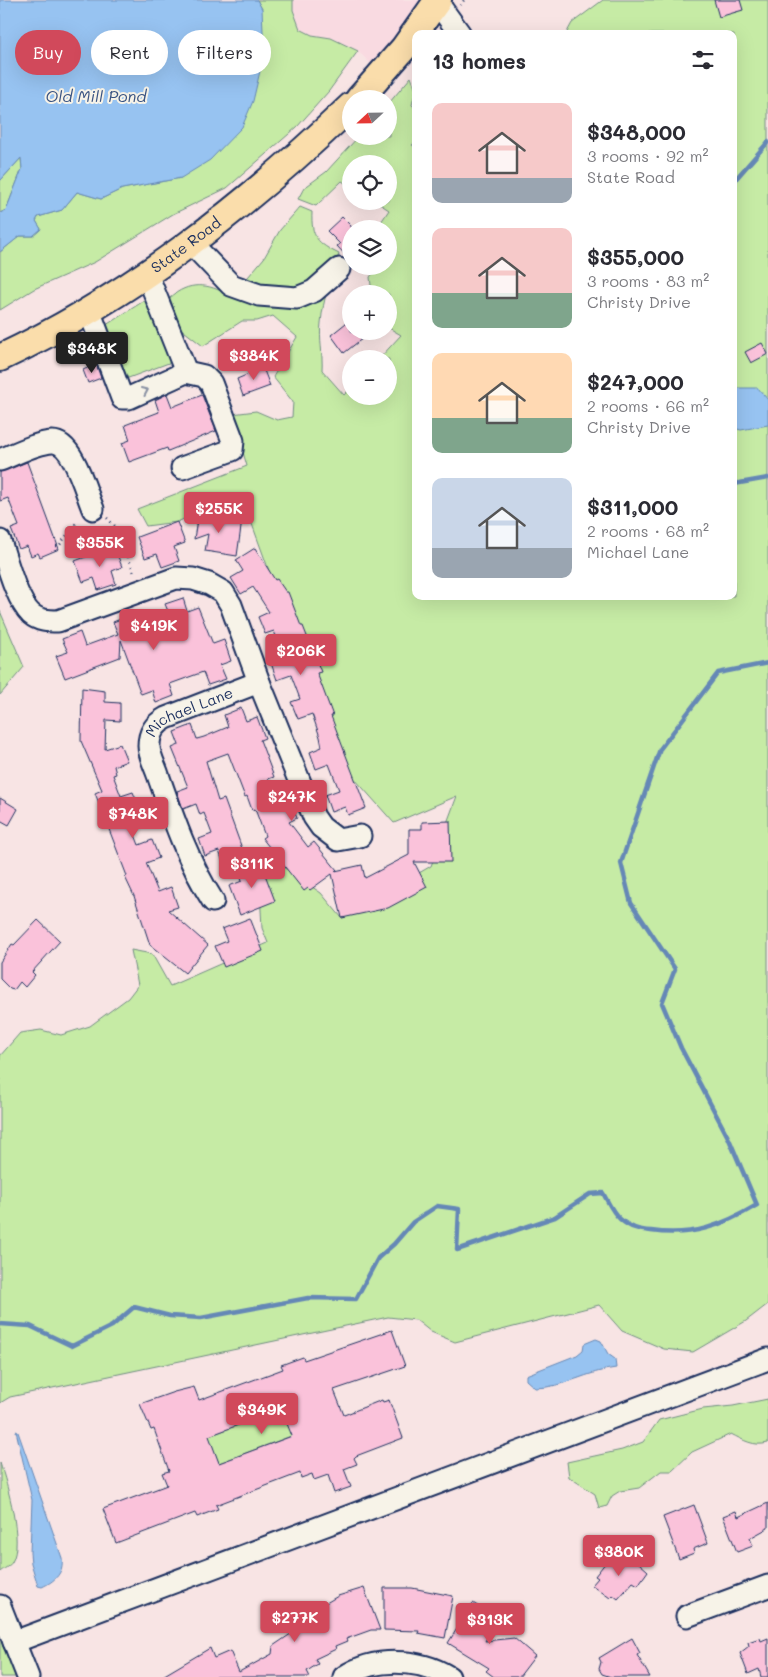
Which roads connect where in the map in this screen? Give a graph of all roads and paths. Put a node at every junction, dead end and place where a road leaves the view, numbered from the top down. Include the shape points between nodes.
1 (437, 1) edge
2 (417, 30) edge
3 (457, 30) edge
4 (412, 37) edge
5 (367, 90) edge
6 (342, 115) edge
7 (191, 243) junction
8 (339, 269) dead end
9 (147, 274) junction
10 (89, 310) junction
11 (0, 358) edge
12 (186, 372) junction
13 (0, 460) edge
14 (182, 468) dead end
15 (98, 512) joint
16 (76, 523) dead end
17 (0, 541) edge
18 (56, 546) dead end
19 (137, 582) dead end
20 (259, 682) junction
21 (360, 836) dead end
22 (213, 901) dead end
23 (768, 1359) edge
24 (768, 1586) edge
25 (0, 1606) edge
26 (687, 1616) dead end
27 (14, 1642) junction
28 (28, 1677) edge
29 (344, 1677) edge
30 (449, 1677) edge

1 - 2 main road
1 - 3 street
4 - 5 main road
6 - 7 main road, State Road via 292,162
7 - 8 street via 231,285 259,295 297,298 314,291
7 - 9 main road, State Road
9 - 10 main road, State Road
9 - 12 street
10 - 11 main road, State Road
10 -> 12 street via 122,398 129,398
12 - 14 street via 204,376 211,383 233,442 232,450
13 - 15 street via 40,445 62,444 70,453
15 - 19 path via 117,528
16 - 18 path
17 - 20 street via 24,604 32,615 43,620 58,621 176,578 209,584 223,592 232,605
20 - 21 street via 314,817 338,840
20 - 22 street, Michael Lane via 166,718 155,724 151,734 149,746 165,795 196,874
23 - 27 street
24 - 26 street
25 - 27 street
27 - 28 street
29 - 30 street via 359,1669 388,1662 428,1667

